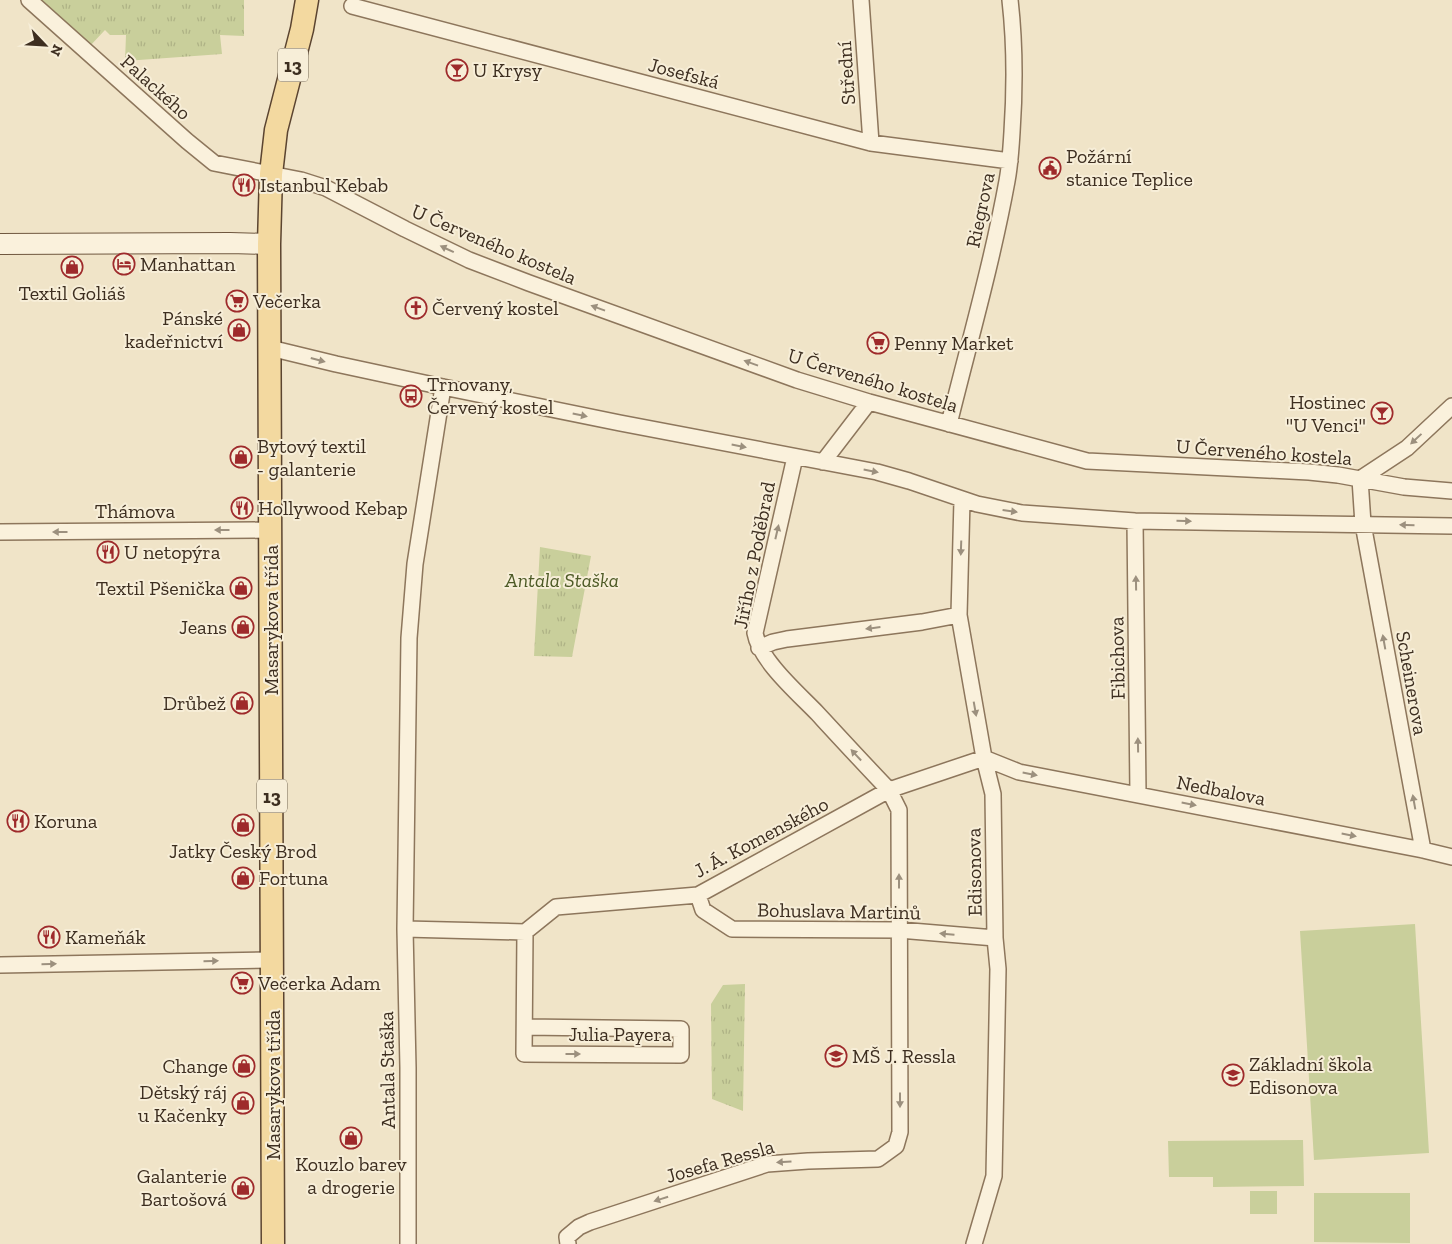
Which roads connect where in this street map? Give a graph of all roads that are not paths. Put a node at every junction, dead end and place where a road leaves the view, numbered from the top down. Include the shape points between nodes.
1 (29, 0) edge
2 (307, 0) edge
3 (861, 0) edge
4 (1010, 0) edge
5 (352, 6) dead end
6 (871, 143) junction
7 (1010, 161) junction
8 (271, 174) junction
9 (0, 244) edge
10 (269, 244) junction
11 (270, 348) junction
12 (443, 387) junction
13 (869, 402) junction
14 (1452, 406) edge
15 (949, 424) junction
16 (795, 457) junction
17 (823, 462) junction
18 (1360, 479) junction
19 (1452, 491) edge
20 (962, 500) junction
21 (1136, 521) junction
22 (1363, 524) junction
23 (1452, 526) edge
24 (271, 530) junction
25 (0, 532) edge
26 (959, 615) junction
27 (759, 648) junction
28 (984, 758) junction
29 (889, 790) junction
30 (1138, 794) junction
31 (1422, 850) junction
32 (1452, 857) edge
33 (698, 895) junction
34 (405, 929) junction
35 (899, 930) junction
36 (524, 932) junction
37 (996, 938) junction
38 (272, 960) junction
39 (0, 965) edge
40 (525, 1027) junction
41 (273, 1244) edge
42 (408, 1244) edge
43 (568, 1244) edge
44 (974, 1244) edge

1 - 8 street, Palackého via 214,164
2 - 8 main road, Masarykova třída / 13 via 276,130
3 - 6 street, Střední
4 - 7 street, Riegrova via 1014,32 1014,107
5 - 6 street, Josefská
6 - 7 street, Josefská
7 - 15 street, Riegrova via 988,270
8 - 10 main road, Masarykova třída / 13
13 -> 8 street, U Červeného kostela via 797,380 538,286 470,260 326,188
9 - 10 street
10 - 11 main road, Masarykova třída / 13
11 -> 12 street
11 - 24 main road, Masarykova třída / 13
12 -> 16 street
12 - 34 street, Antala Staška via 415,564 408,638
13 - 15 street, U Červeného kostela
13 - 17 street
14 -> 18 street via 1407,448
15 - 18 street, U Červeného kostela via 1087,461 1309,472
16 - 17 street
27 -> 16 street, Jiřího z Poděbrad via 755,628
17 -> 20 street via 896,477
18 - 19 street
18 - 22 street, U Červeného kostela
20 -> 21 street via 1007,511
20 -> 26 street, Edisonova
21 -> 22 street
30 -> 21 street, Fibichova
23 -> 22 street
31 -> 22 street, Scheinerova
24 -> 25 street, Thámova
24 - 38 main road, Masarykova třída / 13
26 -> 27 street via 787,639
26 -> 28 street, Edisonova
29 -> 27 street, Jiřího z Poděbrad
28 - 29 street, J. Á. Komenského
28 -> 30 street, Nedbalova via 1019,772
28 - 37 street, Edisonova via 993,794
29 - 33 street, J. Á. Komenského
35 -> 29 street, Josefa Ressla via 899,810
30 -> 31 street, Nedbalova
31 - 32 street, Nedbalova
33 - 35 street, Bohuslava Martinů via 702,910 732,929
33 - 36 street, J. Á. Komenského via 556,907
34 - 36 street
34 - 42 street, Antala Staška
37 -> 35 street, Bohuslava Martinů
35 -> 43 street, Josefa Ressla via 900,1132 896,1146 878,1159 768,1164 590,1222 567,1237
36 - 40 street, Julia Payera
37 - 44 street, Edisonova via 994,1176
39 -> 38 street
38 - 41 main road, Masarykova třída / 13
40 -> 40 street, Julia Payera via 524,1054 681,1055 681,1029

